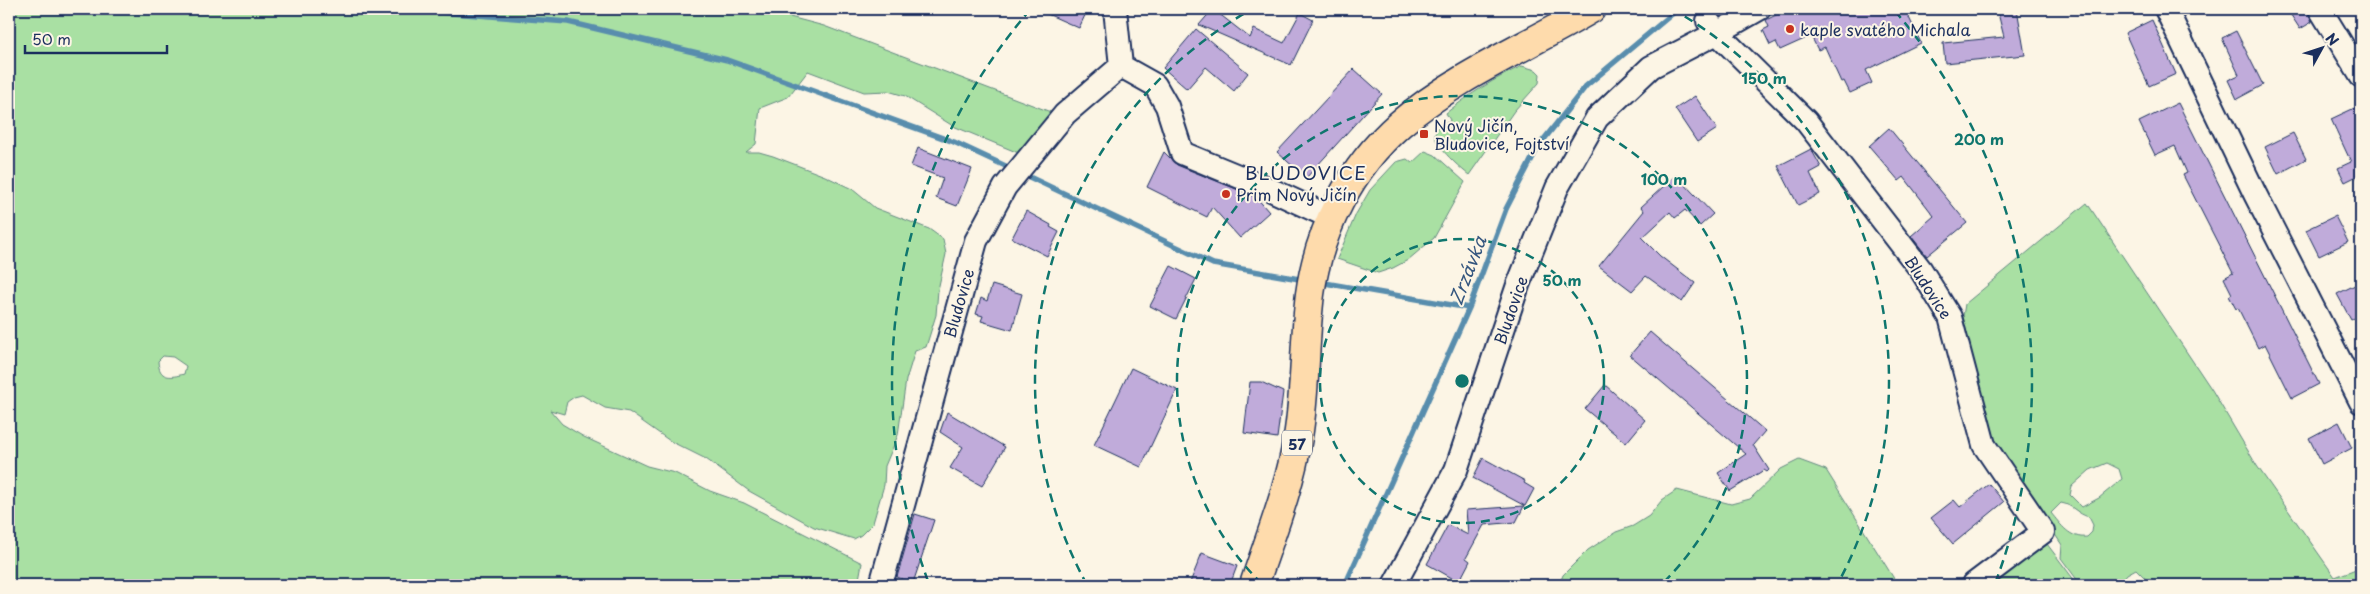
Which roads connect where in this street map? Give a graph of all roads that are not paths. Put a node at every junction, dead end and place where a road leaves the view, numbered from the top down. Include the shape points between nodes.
1 (1115, 9) edge
2 (1591, 9) edge
3 (1759, 9) edge
4 (2166, 9) edge
5 (2320, 9) edge
6 (1712, 27) junction
7 (1121, 66) junction
8 (2361, 76) edge
9 (1332, 218) junction
10 (2361, 402) edge
11 (1974, 584) edge
12 (880, 585) edge
13 (1254, 585) edge
14 (1394, 585) edge

1 - 7 street
2 - 9 main road, 57 via 1475,72 1399,125 1353,177
3 - 6 street, Bludovice
4 - 10 street via 2255,194
5 - 8 street
6 - 11 street, Bludovice via 1806,121 1921,270 1950,318 1984,445 2043,532
6 - 14 street, Bludovice via 1651,67 1597,118 1557,188 1525,267 1456,470
7 - 9 street via 1155,85 1167,106 1182,153
7 - 12 street, Bludovice via 1059,121 1005,187 976,241
9 - 13 main road, 57 via 1319,248 1312,283 1298,437 1284,495

